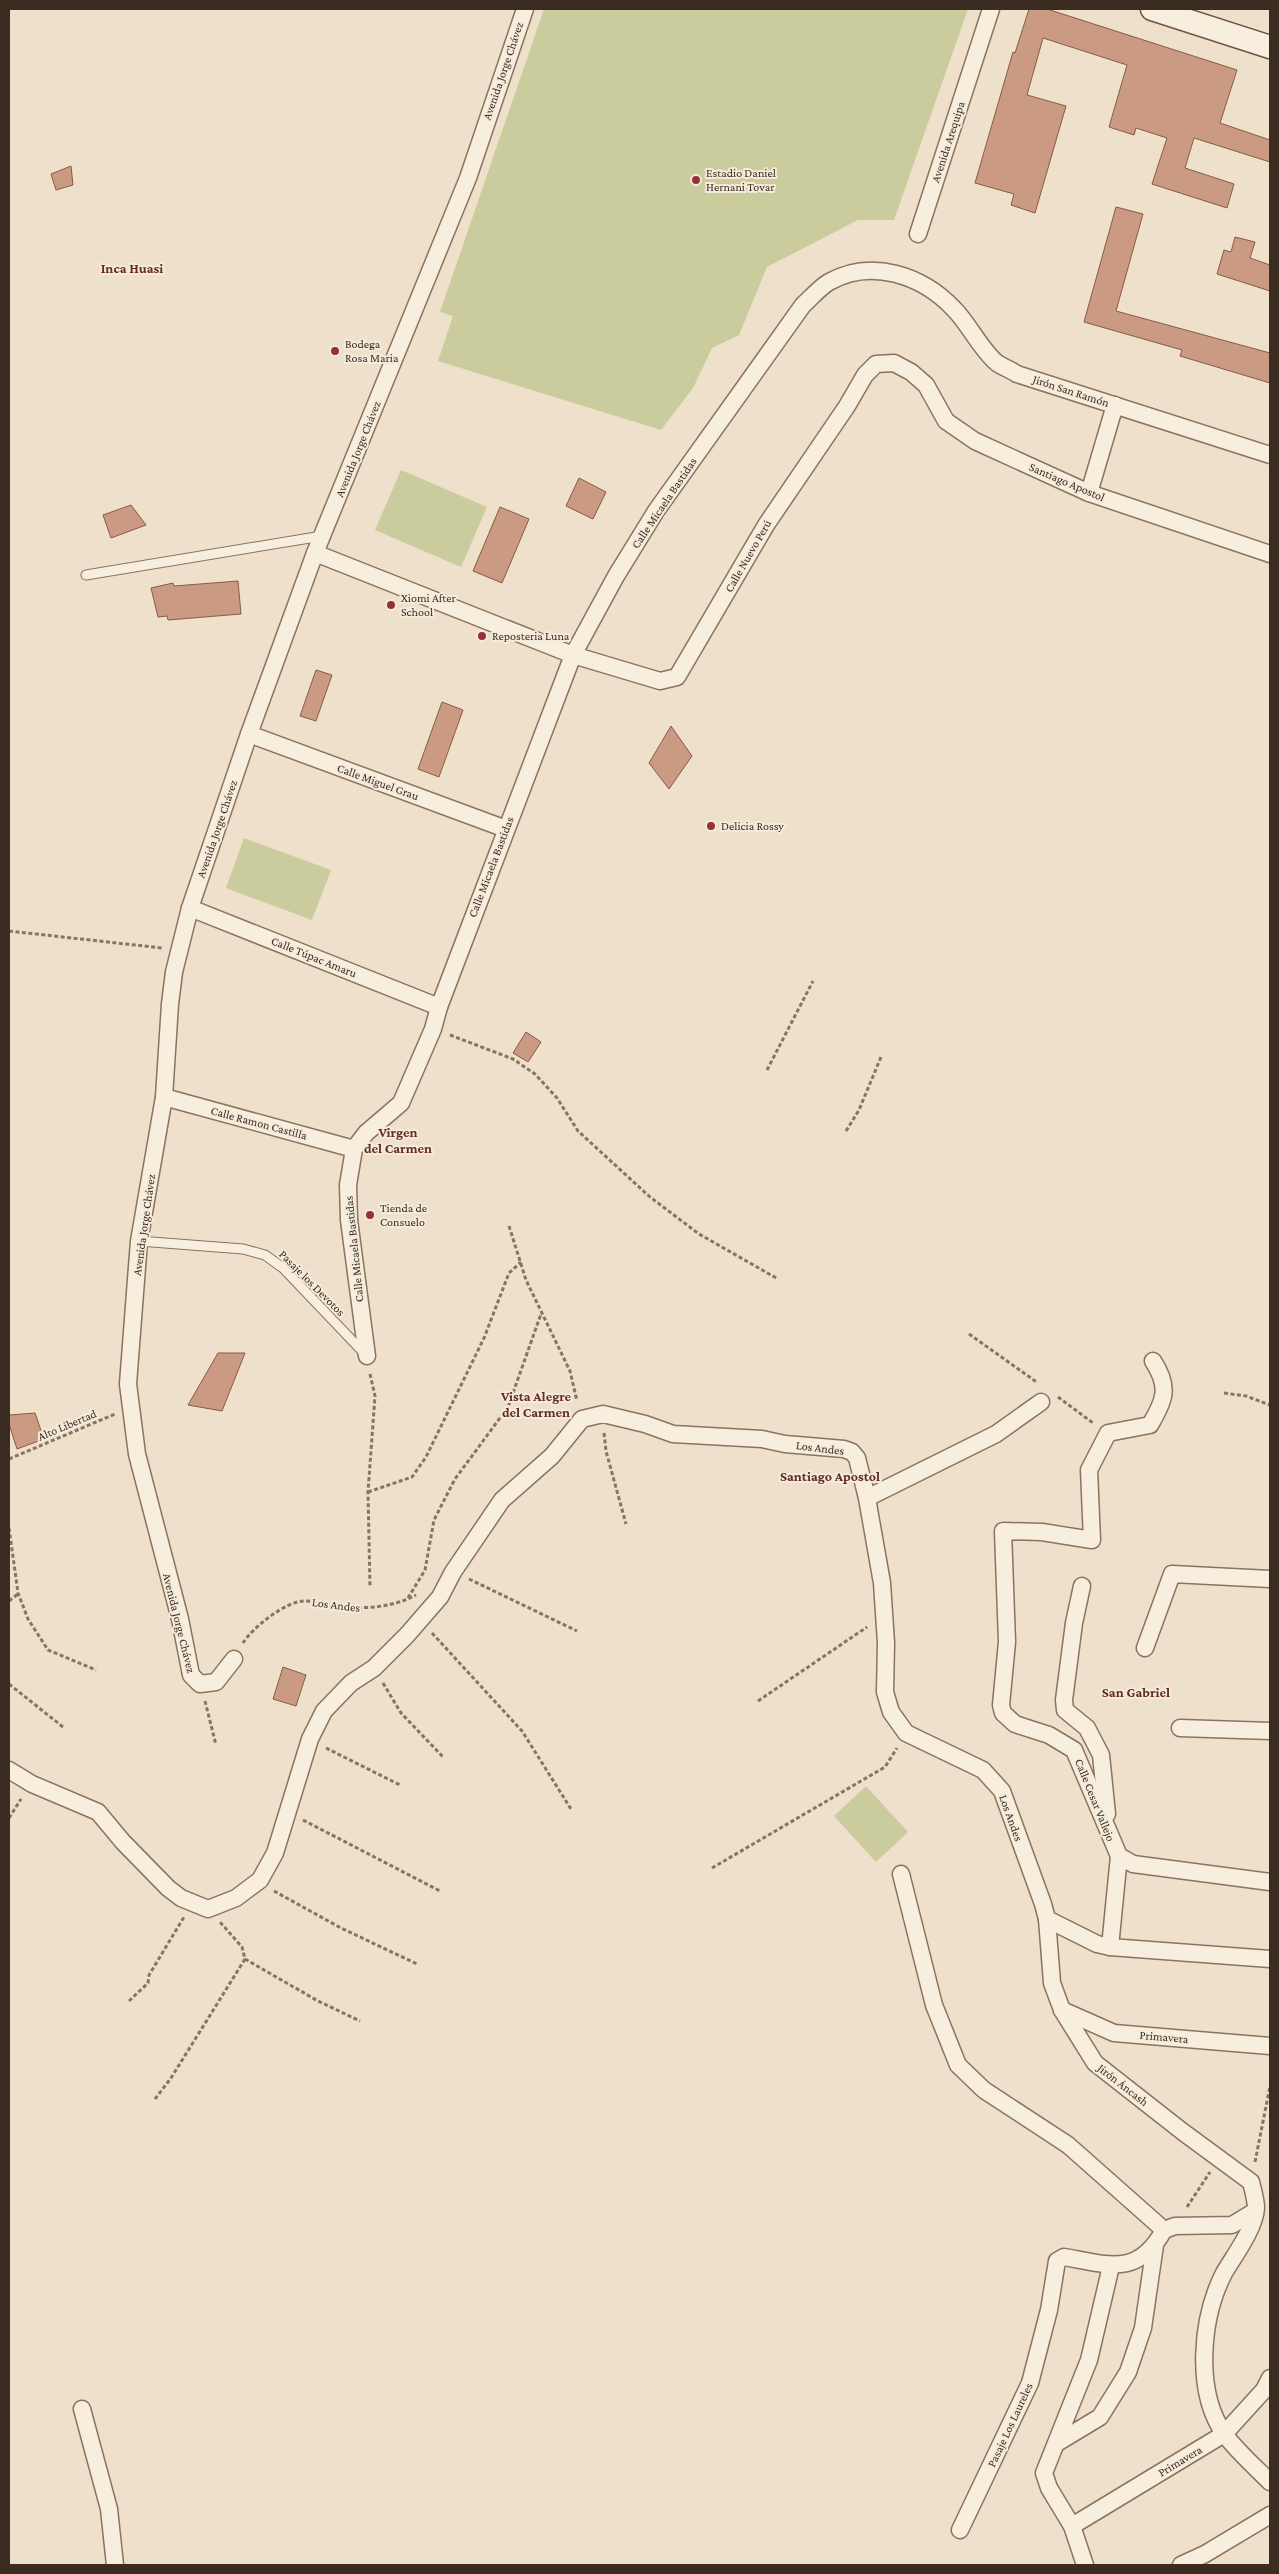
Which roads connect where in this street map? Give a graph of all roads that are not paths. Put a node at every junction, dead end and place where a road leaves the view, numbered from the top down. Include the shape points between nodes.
1 (525, 9) edge
2 (991, 9) edge
3 (1152, 9) edge
4 (1270, 47) edge
5 (918, 234) dead end
6 (904, 276) joint
7 (894, 363) joint
8 (1115, 405) junction
9 (1270, 455) edge
10 (1089, 493) junction
11 (322, 536) junction
12 (315, 553) junction
13 (1270, 554) edge
14 (86, 575) dead end
15 (573, 655) junction
16 (249, 734) junction
17 (506, 829) junction
18 (190, 908) junction
19 (439, 1007) junction
20 (164, 1096) junction
21 (354, 1149) junction
22 (139, 1241) junction
23 (366, 1356) joint
24 (1153, 1362) dead end
25 (1041, 1402) dead end
26 (867, 1498) junction
27 (1270, 1579) edge
28 (1082, 1586) dead end
29 (1145, 1648) dead end
30 (234, 1659) road end
31 (1180, 1728) dead end
32 (1270, 1731) edge
33 (9, 1770) edge
34 (1109, 1836) junction
35 (1118, 1856) junction
36 (901, 1874) dead end
37 (1270, 1882) edge
38 (1047, 1919) junction
39 (1110, 1947) junction
40 (1270, 1959) edge
41 (1062, 2010) junction
42 (1270, 2046) edge
43 (1255, 2211) junction
44 (1169, 2228) junction
45 (1155, 2245) junction
46 (1111, 2266) junction
47 (1270, 2378) edge
48 (82, 2410) dead end
49 (1224, 2434) junction
50 (1057, 2443) junction
51 (1270, 2482) edge
52 (1270, 2515) edge
53 (1072, 2526) junction
54 (960, 2530) dead end
55 (115, 2565) edge
56 (1084, 2565) edge
57 (1181, 2565) edge

1 - 11 street, Avenida Jorge Chávez via 468,178
2 - 5 street, Avenida Arequipa
3 - 4 street
6 - 8 street, Jirón San Ramón via 934,292 954,308 996,362 1017,374
6 - 15 street, Calle Micaela Bastidas via 875,270 857,271 828,282 803,305 656,511
7 - 10 street, Santiago Apostol via 926,385 946,420 975,441
7 - 15 street, Calle Nuevo Perú via 876,364 865,375 766,525 677,677 660,681
8 - 9 street, Jirón San Ramón
8 - 10 street
10 - 13 street, Santiago Apostol
11 - 12 street, Avenida Jorge Chávez
11 - 14 lane
12 - 15 street, Calle Nuevo Perú
12 - 16 street, Avenida Jorge Chávez
15 - 17 street, Calle Micaela Bastidas
16 - 17 street, Calle Miguel Grau
16 - 18 street, Avenida Jorge Chávez
17 - 19 street, Calle Micaela Bastidas
18 - 19 street, Calle Túpac Amaru
18 - 20 street, Avenida Jorge Chávez via 170,1004
19 - 21 street, Calle Micaela Bastidas via 401,1103 366,1133
20 - 21 street, Calle Ramon Castilla
20 - 22 street, Avenida Jorge Chávez
21 - 23 street, Calle Micaela Bastidas via 348,1186 349,1220
22 - 23 lane, Pasaje los Devotos via 243,1249 266,1255 283,1268
22 - 30 street, Avenida Jorge Chávez via 128,1384 137,1454 180,1619 191,1675 200,1684 216,1682
24 - 34 street, Calle Cesar Vallejo via 1162,1376 1164,1402 1150,1425 1108,1433 1089,1470 1092,1540 1042,1532 1003,1531 1007,1642 1001,1697 1004,1712 1015,1724 1049,1734 1074,1750
25 - 26 street via 996,1434
26 - 33 street, Los Andes via 857,1458 844,1449 762,1439 673,1434 603,1414 582,1419 552,1456 502,1500 452,1572 440,1596 420,1619 374,1668 351,1683 324,1711 310,1739 275,1853 260,1880 236,1898 208,1909 194,1905 168,1888 98,1812 32,1784
26 - 38 street, Los Andes via 882,1584 885,1692 891,1712 906,1733 983,1770 1002,1790
27 - 29 street via 1172,1574
28 - 34 street via 1074,1623 1065,1710 1087,1728 1101,1755
31 - 32 street
34 - 35 street, Calle Cesar Vallejo
35 - 37 street, Calle Cesar Vallejo via 1133,1864
35 - 39 street
36 - 44 street via 934,2006 958,2065 984,2090 1068,2145
38 - 39 street via 1097,1944
38 - 41 street, Jirón Áncash via 1052,1983
39 - 40 street
41 - 42 street, Primavera via 1114,2033
41 - 43 street, Jirón Áncash via 1095,2063 1251,2182
43 - 44 street via 1232,2225
43 - 49 street via 1251,2227 1216,2293 1205,2347 1203,2372 1207,2391
44 - 45 street
45 - 46 street via 1138,2260
45 - 50 street via 1143,2328 1128,2372 1100,2417
46 - 50 street via 1089,2360
46 - 54 street, Pasaje Los Laureles via 1060,2258 1057,2261 1049,2310 1030,2382
47 - 49 street, Primavera via 1264,2390
48 - 55 street via 109,2509
49 - 51 street
49 - 53 street, Primavera
50 - 53 street via 1044,2473 1049,2488
52 - 57 street
53 - 56 street

